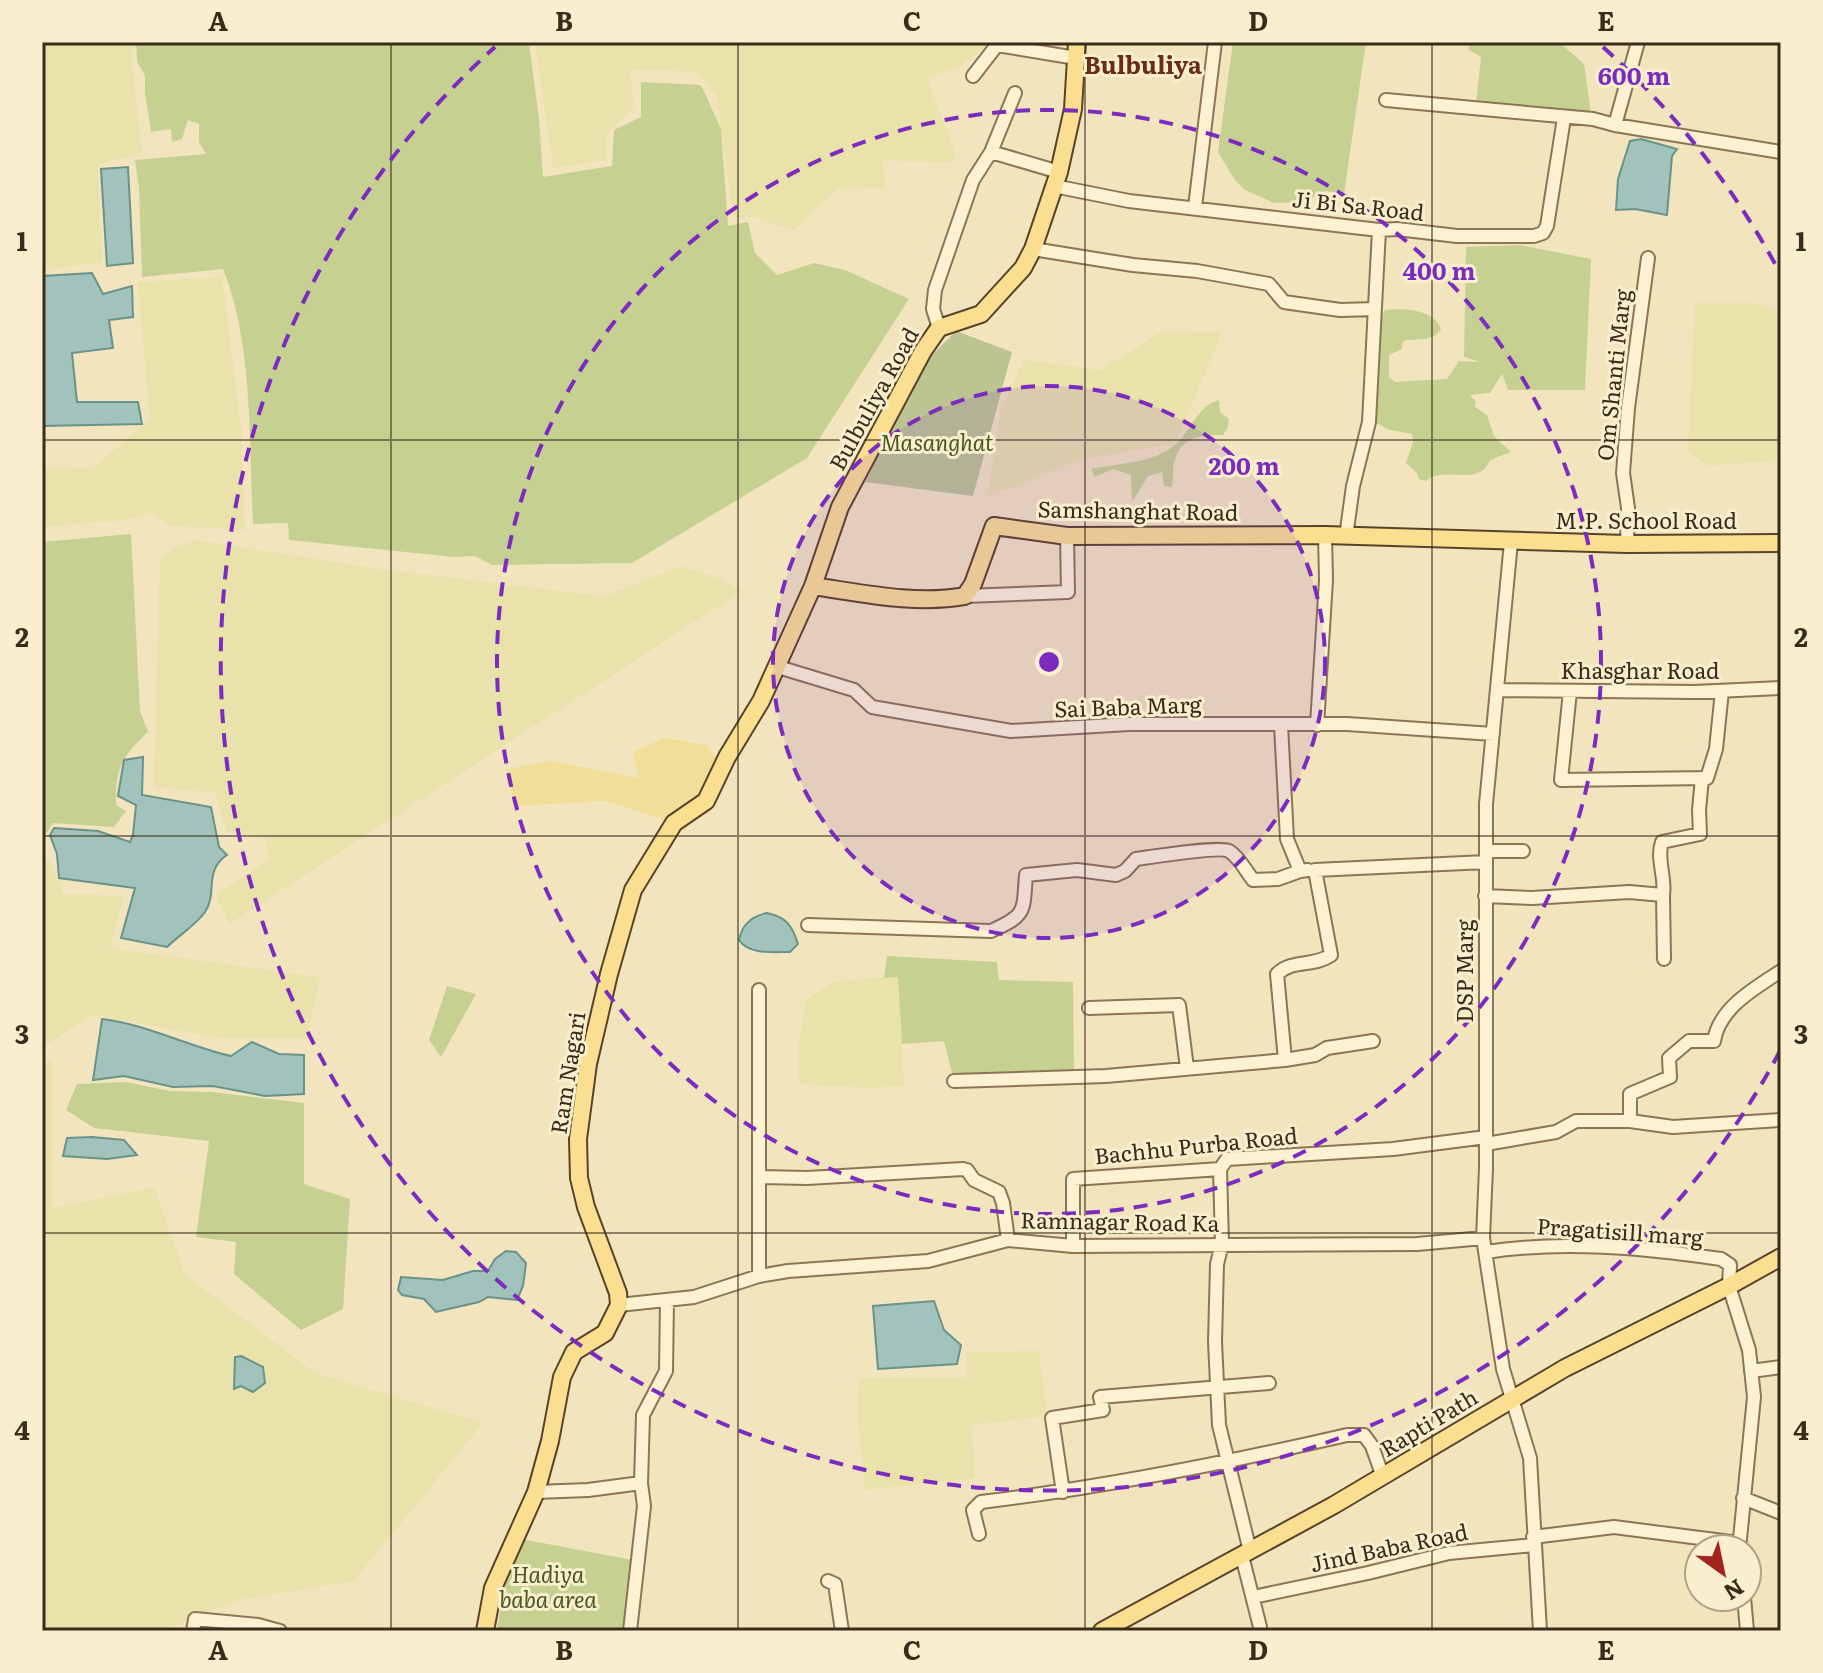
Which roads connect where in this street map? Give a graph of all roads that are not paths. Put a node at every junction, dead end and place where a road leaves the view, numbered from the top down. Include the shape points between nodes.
1 (1213, 42) edge
2 (1638, 42) edge
3 (1077, 50) edge
4 (973, 76) dead end
5 (1015, 93) dead end
6 (1386, 100) dead end
7 (1564, 118) junction
8 (1615, 125) junction
9 (991, 152) junction
10 (1781, 152) edge
11 (1056, 179) junction
12 (1195, 207) junction
13 (1379, 230) junction
14 (1033, 249) junction
15 (1648, 258) dead end
16 (1375, 309) junction
17 (939, 328) junction
18 (1325, 535) junction
19 (1067, 536) junction
20 (1346, 537) junction
21 (1511, 542) junction
22 (1781, 543) edge
23 (1627, 544) junction
24 (813, 586) junction
25 (965, 596) junction
26 (775, 666) junction
27 (1781, 688) edge
28 (1499, 690) junction
29 (1570, 691) junction
30 (1722, 691) junction
31 (1281, 725) junction
32 (1317, 725) junction
33 (1493, 734) junction
34 (1702, 778) junction
35 (1523, 851) dead end
36 (1486, 857) junction
37 (1315, 870) junction
38 (1300, 871) junction
39 (1663, 895) junction
40 (1485, 896) junction
41 (808, 925) dead end
42 (1664, 959) dead end
43 (1781, 971) edge
44 (759, 990) dead end
45 (1089, 1008) dead end
46 (1373, 1041) dead end
47 (1285, 1060) junction
48 (1187, 1068) junction
49 (954, 1081) dead end
50 (1781, 1120) edge
51 (1630, 1121) junction
52 (1486, 1141) junction
53 (1220, 1169) junction
54 (759, 1177) junction
55 (1483, 1238) junction
56 (1008, 1240) junction
57 (1222, 1244) junction
58 (1073, 1246) junction
59 (1486, 1252) junction
60 (1781, 1257) edge
61 (759, 1276) junction
62 (1729, 1286) junction
63 (667, 1301) junction
64 (619, 1305) junction
65 (1781, 1367) edge
66 (1751, 1371) junction
67 (1269, 1383) dead end
68 (1215, 1388) junction
69 (1513, 1399) junction
70 (1226, 1463) junction
71 (1383, 1477) junction
72 (641, 1483) junction
73 (536, 1492) junction
74 (1063, 1492) junction
75 (1743, 1498) junction
76 (1781, 1513) edge
77 (1740, 1533) edge
78 (979, 1534) dead end
79 (1683, 1537) edge
80 (1533, 1541) junction
81 (1246, 1553) junction
82 (828, 1581) dead end
83 (1253, 1597) junction
84 (193, 1631) edge
85 (280, 1631) edge
86 (485, 1631) edge
87 (630, 1631) edge
88 (842, 1631) edge
89 (1102, 1631) edge
90 (1259, 1631) edge
91 (1540, 1631) edge

1 - 12 street
2 - 8 street
3 - 4 street via 997,45
3 - 11 main road, Bulbuliya Road via 1073,109
5 - 9 street
6 - 7 street
7 - 8 street
7 - 13 street, Ji Bi Sa Road via 1543,233 1457,236
8 - 10 street
9 - 11 street, Ji Bi Sa Road
9 - 17 street via 973,180 935,290
11 - 12 street, Ji Bi Sa Road via 1129,201
11 - 14 main road, Bulbuliya Road
12 - 13 street, Ji Bi Sa Road
13 - 16 street
14 - 16 street via 1269,284 1284,302
14 - 17 main road, Bulbuliya Road via 1023,268 981,314
15 - 23 street, Om Shanti Marg via 1623,473
16 - 20 street via 1369,422
17 - 24 main road, Bulbuliya Road via 840,507
18 - 19 main road, Samshanghat Road
18 - 20 main road, Samshanghat Road
18 - 32 street
19 - 25 main road, Samshanghat Road via 994,526
19 - 25 street via 1068,592
20 - 21 main road, Samshanghat Road
21 - 23 main road, M.P. School Road
21 - 28 street, DSP Marg
22 - 23 main road, M.P. School Road
24 - 25 main road via 942,600
24 - 26 main road, Ram Nagari
26 - 31 street, Sai Baba Marg via 854,690 872,707 1011,731 1129,724
26 - 64 main road, Ram Nagari via 706,801 674,823 633,890 609,974 588,1064 578,1139 579,1178
27 - 30 street, Khasghar Road
28 - 29 street, Khasghar Road
28 - 33 street, DSP Marg
29 - 30 street, Khasghar Road
29 - 34 street via 1561,780
30 - 34 street via 1716,749 1707,778
31 - 32 street, Sai Baba Marg
31 - 38 street via 1287,839
32 - 33 street, Sai Baba Marg
33 - 36 street, DSP Marg
34 - 39 street via 1700,834 1662,842 1659,850
35 - 36 street
36 - 37 street
36 - 40 street, DSP Marg
37 - 38 street
37 - 47 street via 1331,955 1285,966 1277,974
38 - 41 street via 1253,880 1230,851 1190,852 1136,859 1116,875 1077,870 1026,875 1023,908 1015,920 991,931
39 - 40 street
39 - 42 street
40 - 52 street, DSP Marg
43 - 51 street via 1717,1024 1714,1041 1689,1041 1669,1058 1670,1077 1630,1094
44 - 54 street
45 - 48 street via 1179,1005
46 - 47 street
47 - 48 street
48 - 49 street
50 - 51 street via 1673,1127
51 - 52 street via 1576,1121 1556,1132
52 - 53 street, Bachhu Purba Road via 1227,1159
52 - 55 street, DSP Marg
53 - 57 street
53 - 58 street, Bachhu Purba Road via 1073,1179
54 - 56 street via 967,1170 974,1180 999,1192
54 - 61 street
55 - 57 street, Ramnagar Road Ka via 1417,1244
55 - 59 street, DSP Marg
56 - 58 street, Ramnagar Road Ka
56 - 61 street, Ramnagar Road Ka via 928,1261
57 - 58 street, Ramnagar Road Ka
57 - 68 street via 1217,1264
59 - 62 street, Pragatisill marg via 1524,1246 1659,1250 1721,1259 1730,1265
59 - 69 street, DSP Marg via 1503,1369
60 - 62 main road, Rapti Path
61 - 63 street, Ramnagar Road Ka
62 - 66 street
62 - 69 main road, Rapti Path
63 - 64 street, Ramnagar Road Ka
63 - 72 street via 666,1371 643,1415
64 - 73 main road via 605,1333 574,1352 562,1377
65 - 66 street
66 - 75 street via 1754,1397
67 - 68 street
68 - 70 street
68 - 74 street via 1100,1397 1103,1410 1052,1418
69 - 71 main road, Rapti Path
69 - 80 street, DSP Marg via 1530,1458
70 - 71 street via 1364,1435
70 - 74 street
70 - 81 street
71 - 81 main road, Rapti Path
72 - 73 street
72 - 87 street via 644,1506
73 - 86 main road via 493,1588
74 - 78 street via 981,1502 973,1510
75 - 76 street
75 - 77 street
79 - 80 street, Jind Baba Road via 1614,1527
80 - 83 street, Jind Baba Road via 1449,1553
80 - 91 street, DSP Marg
81 - 83 street
81 - 89 main road, Rapti Path
82 - 88 street via 835,1584
83 - 90 street
84 - 85 street via 195,1619

